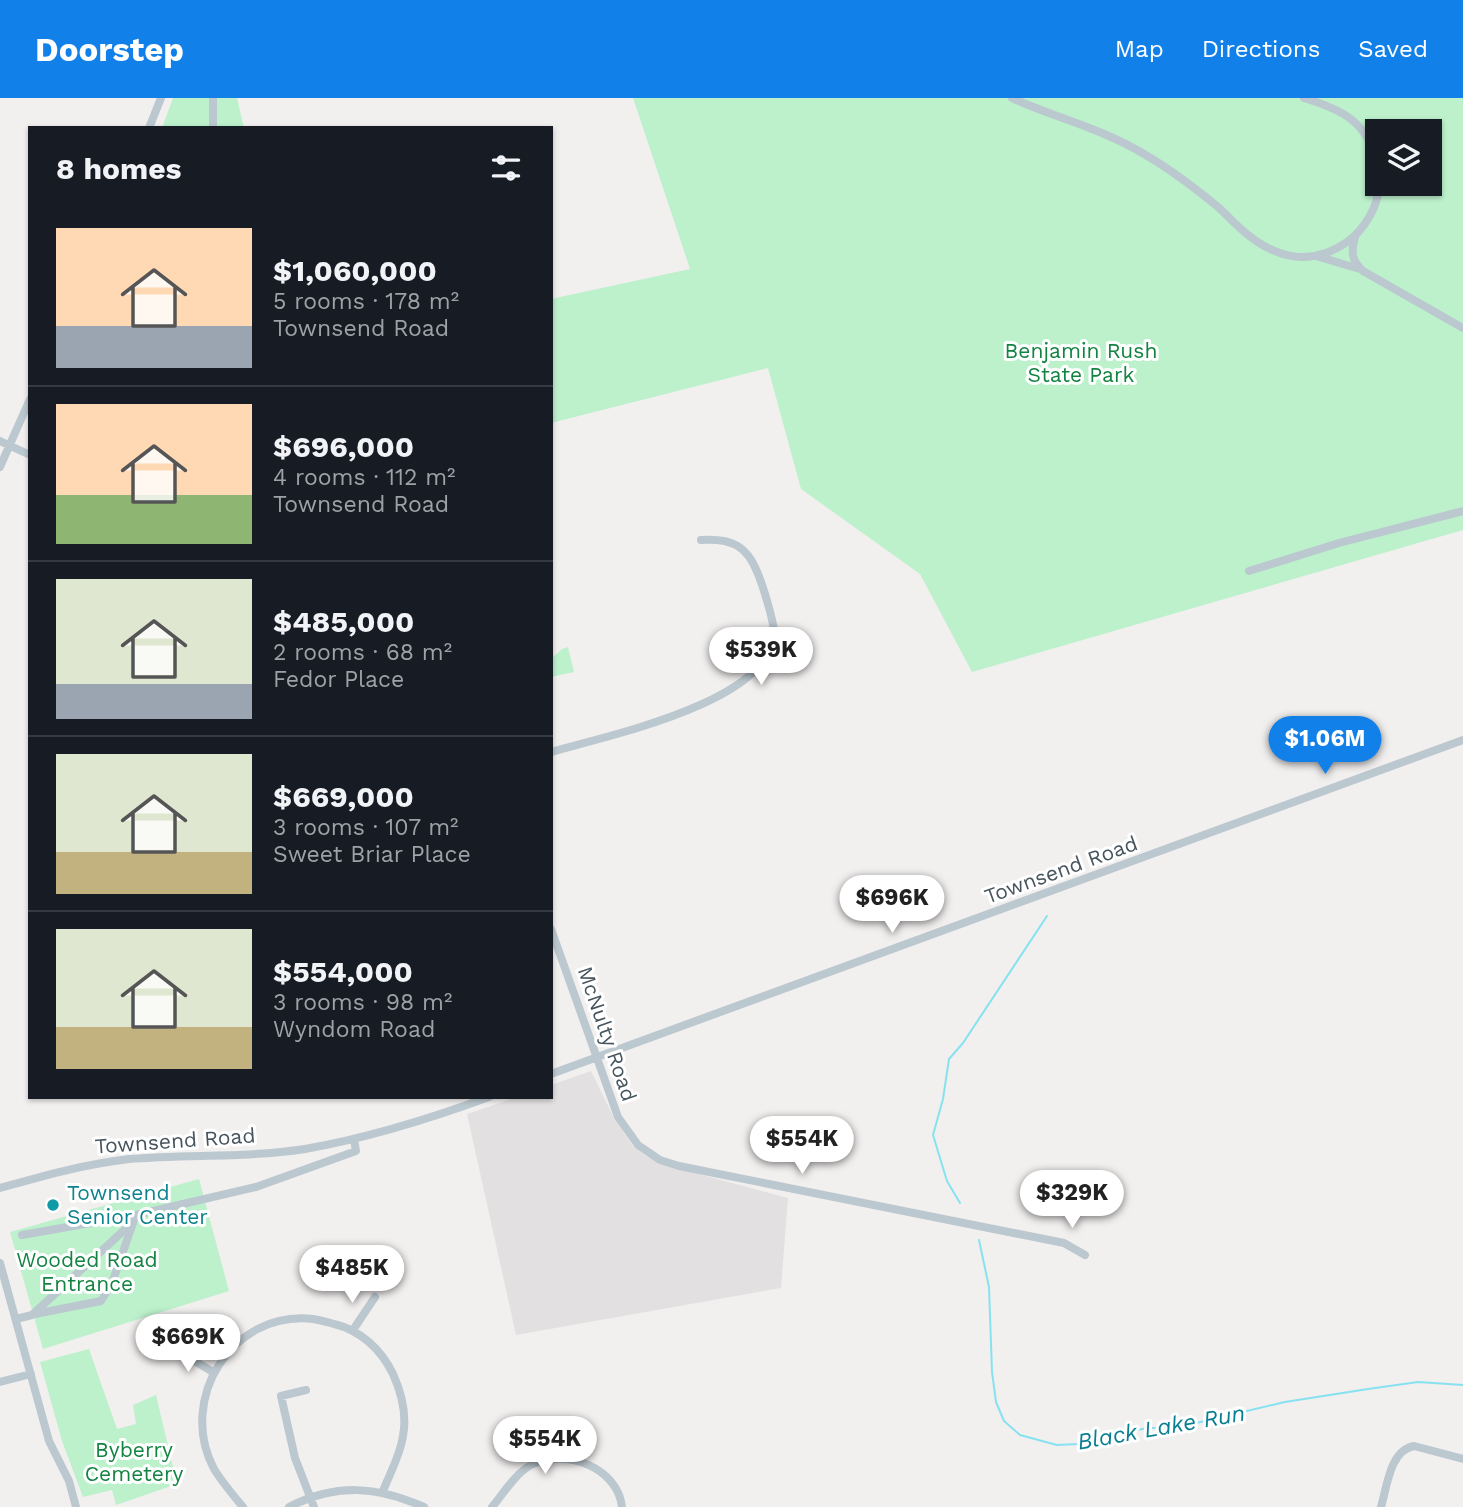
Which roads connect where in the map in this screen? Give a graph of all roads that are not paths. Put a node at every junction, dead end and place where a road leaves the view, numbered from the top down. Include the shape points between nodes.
1 (161, 98) edge
2 (212, 98) edge
3 (1012, 98) edge
4 (1304, 98) edge
5 (150, 126) edge
6 (213, 126) edge
7 (1365, 134) edge
8 (1378, 196) edge
9 (1355, 237) junction
10 (1319, 257) junction
11 (1363, 271) junction
12 (1463, 328) edge
13 (28, 403) edge
14 (0, 441) edge
15 (9, 445) junction
16 (28, 454) edge
17 (0, 467) edge
18 (1463, 511) edge
19 (701, 540) dead end
20 (1249, 571) dead end
21 (1463, 740) edge
22 (553, 751) edge
23 (553, 934) edge
24 (598, 1057) junction
25 (553, 1073) edge
26 (483, 1099) edge
27 (355, 1139) junction
28 (0, 1188) edge
29 (135, 1219) junction
30 (22, 1235) dead end
31 (1085, 1255) dead end
32 (0, 1264) edge
33 (375, 1297) dead end
34 (32, 1315) junction
35 (16, 1319) junction
36 (353, 1330) junction
37 (178, 1351) dead end
38 (213, 1372) junction
39 (31, 1374) junction
40 (0, 1382) edge
41 (306, 1390) dead end
42 (1463, 1459) edge
43 (383, 1491) junction
44 (310, 1497) junction
45 (76, 1507) edge
46 (243, 1507) edge
47 (289, 1507) edge
48 (314, 1507) edge
49 (424, 1507) edge
50 (492, 1507) edge
51 (622, 1507) edge
52 (1381, 1507) edge

1 - 5 street
2 - 6 street
3 - 10 street via 1144,153 1270,251
4 - 7 street via 1342,111
8 - 9 street
9 - 10 street
9 - 11 street via 1351,250
10 - 11 street
11 - 12 street
13 - 15 street
14 - 15 street
15 - 16 street
15 - 17 street
18 - 20 street
19 - 22 street via 733,541 747,553 758,573 774,631 763,664 746,681 667,719
21 - 24 street, Townsend Road
23 - 24 street, McNulty Road
24 - 25 street, Townsend Road
24 - 31 street, McNulty Road via 618,1117 638,1145 660,1160 1064,1243
26 - 27 street, Townsend Road
27 - 28 street, Townsend Road via 235,1156 99,1163
27 - 29 street via 356,1151 256,1187
29 - 30 street
29 - 34 street
29 - 34 street via 101,1301
32 - 35 street
33 - 36 street
34 - 35 street
35 - 39 street
36 - 38 street via 312,1319 286,1320 244,1338
36 - 43 street via 388,1364 404,1410 399,1455
37 - 38 street
38 - 46 street via 204,1398 205,1446 215,1469
39 - 40 street
39 - 45 street via 49,1441
41 - 44 street via 281,1396 295,1458
42 - 52 street via 1409,1447 1396,1458
43 - 44 street
43 - 49 street
44 - 47 street
44 - 48 street
50 - 51 street via 522,1472 539,1462 566,1458 588,1464 610,1480

